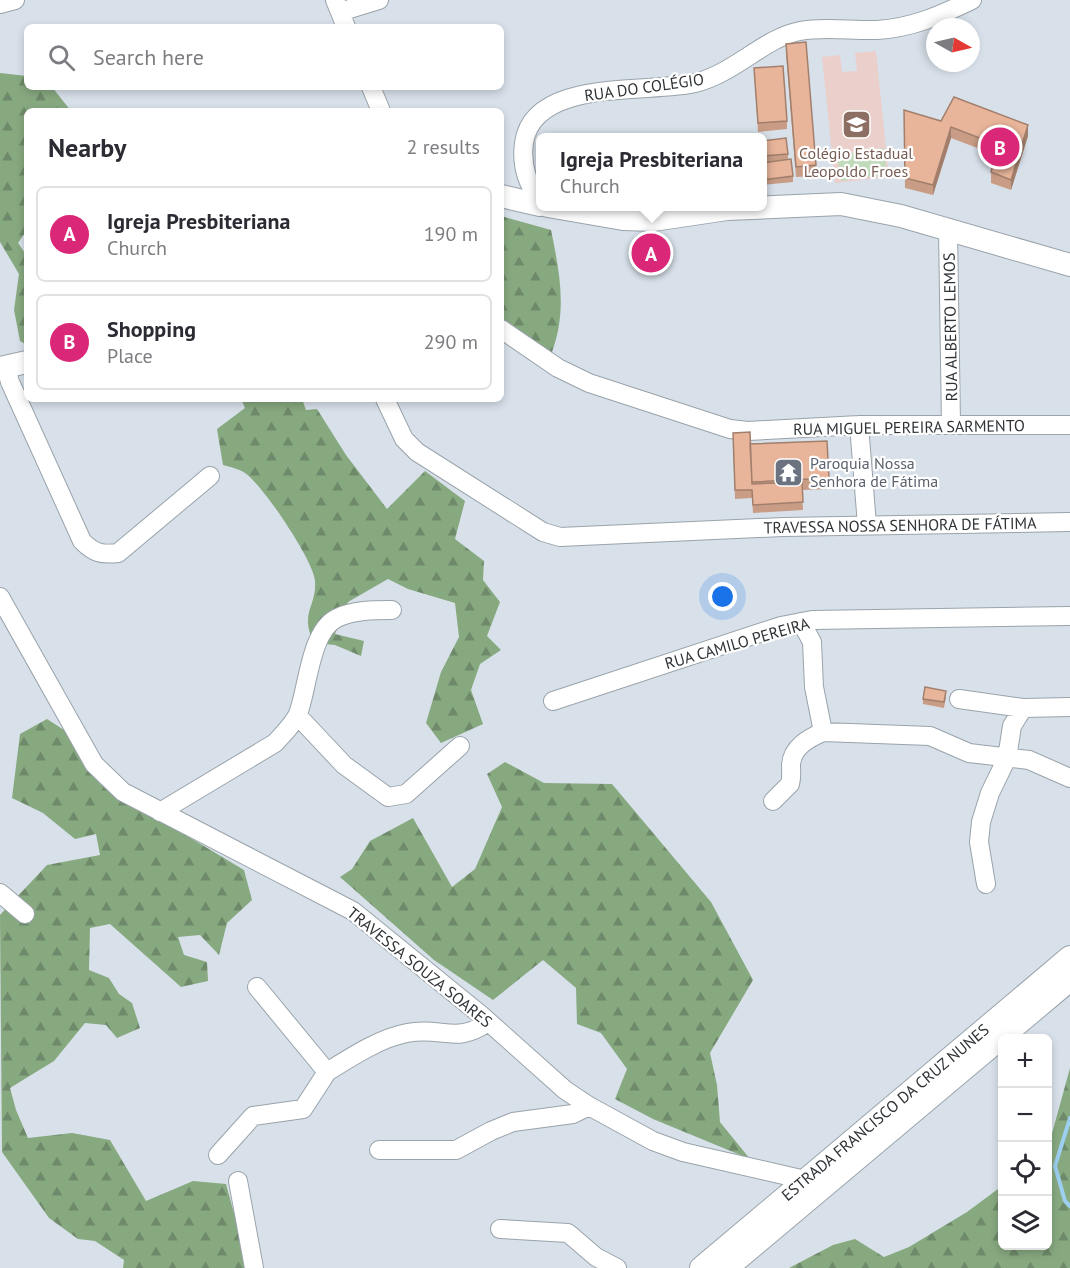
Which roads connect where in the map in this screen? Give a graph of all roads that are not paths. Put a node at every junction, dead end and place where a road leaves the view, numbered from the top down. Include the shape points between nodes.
1 (15, 0) edge
2 (379, 0) edge
3 (965, 1) edge
4 (0, 4) edge
5 (341, 13) edge
6 (372, 90) edge
7 (380, 108) edge
8 (504, 186) edge
9 (536, 191) edge
10 (504, 197) edge
11 (536, 199) edge
12 (536, 202) edge
13 (767, 207) edge
14 (582, 211) edge
15 (714, 211) edge
16 (948, 229) junction
17 (1070, 265) edge
18 (504, 331) edge
19 (11, 366) edge
20 (386, 402) edge
21 (1070, 424) edge
22 (859, 425) junction
23 (951, 425) junction
24 (210, 476) dead end
25 (1070, 522) edge
26 (867, 525) junction
27 (0, 597) edge
28 (392, 610) dead end
29 (1070, 616) edge
30 (801, 622) junction
31 (959, 699) dead end
32 (553, 701) dead end
33 (1070, 707) edge
34 (1023, 708) junction
35 (298, 716) junction
36 (823, 732) junction
37 (460, 746) dead end
38 (1007, 758) junction
39 (1070, 778) edge
40 (773, 801) dead end
41 (160, 812) junction
42 (986, 884) dead end
43 (0, 893) edge
44 (25, 914) dead end
45 (1070, 957) edge
46 (1070, 980) edge
47 (257, 987) dead end
48 (488, 1022) junction
49 (327, 1072) junction
50 (589, 1106) junction
51 (379, 1150) dead end
52 (218, 1155) dead end
53 (238, 1180) dead end
54 (815, 1183) junction
55 (500, 1229) dead end
56 (254, 1268) edge
57 (617, 1268) edge
58 (701, 1268) edge
59 (727, 1268) edge

1 - 4 street
2 - 5 street
3 - 9 street, RUA DO COLÉGIO via 910,26 800,31 782,37 707,80 604,91 560,103 532,120 525,134 524,170
6 - 7 street
8 - 11 street
10 - 12 main road
13 - 16 main road via 841,204
14 - 15 main road via 653,220
16 - 17 main road
16 - 23 street, RUA ALBERTO LEMOS
18 - 22 street, RUA MIGUEL PEREIRA SARMENTO via 558,368 589,383 712,424 748,431
19 - 24 street via 10,382 82,541 92,552 118,553
20 - 26 street, TRAVESSA NOSSA SENHORA DE FÁTIMA via 399,430 417,452 543,532 560,537
21 - 23 street, RUA MIGUEL PEREIRA SARMENTO
22 - 23 street, RUA MIGUEL PEREIRA SARMENTO
22 - 26 street
25 - 26 street, TRAVESSA NOSSA SENHORA DE FÁTIMA
27 - 41 street, TRAVESSA SOUZA SOARES via 94,764 123,792
28 - 35 street via 365,611 338,618 326,626
29 - 30 street, RUA CAMILO PEREIRA via 843,618
30 - 32 street, RUA CAMILO PEREIRA
30 - 36 street via 812,642 815,693
31 - 34 street
33 - 34 street
34 - 38 street via 1012,726
35 - 37 street via 344,765 388,796 406,794
35 - 41 street via 275,742
36 - 38 street via 930,736 962,751
36 - 40 street via 795,751 790,784
38 - 39 street via 1029,760
38 - 42 street via 981,822 979,842
41 - 48 street, TRAVESSA SOUZA SOARES via 353,911
43 - 44 street
45 - 54 main road, ESTRADA FRANCISCO DA CRUZ NUNES
46 - 54 main road, ESTRADA FRANCISCO DA CRUZ NUNES
47 - 49 street
48 - 49 street via 466,1034 423,1030 405,1033
48 - 50 street, TRAVESSA SOUZA SOARES via 565,1090
49 - 52 street via 303,1109 253,1116
50 - 51 street via 573,1114 513,1122 456,1150
50 - 54 street, TRAVESSA SOUZA SOARES via 653,1141 683,1152
53 - 56 street
54 - 58 main road, ESTRADA FRANCISCO DA CRUZ NUNES
54 - 59 main road, ESTRADA FRANCISCO DA CRUZ NUNES
55 - 57 street via 568,1233 596,1257

